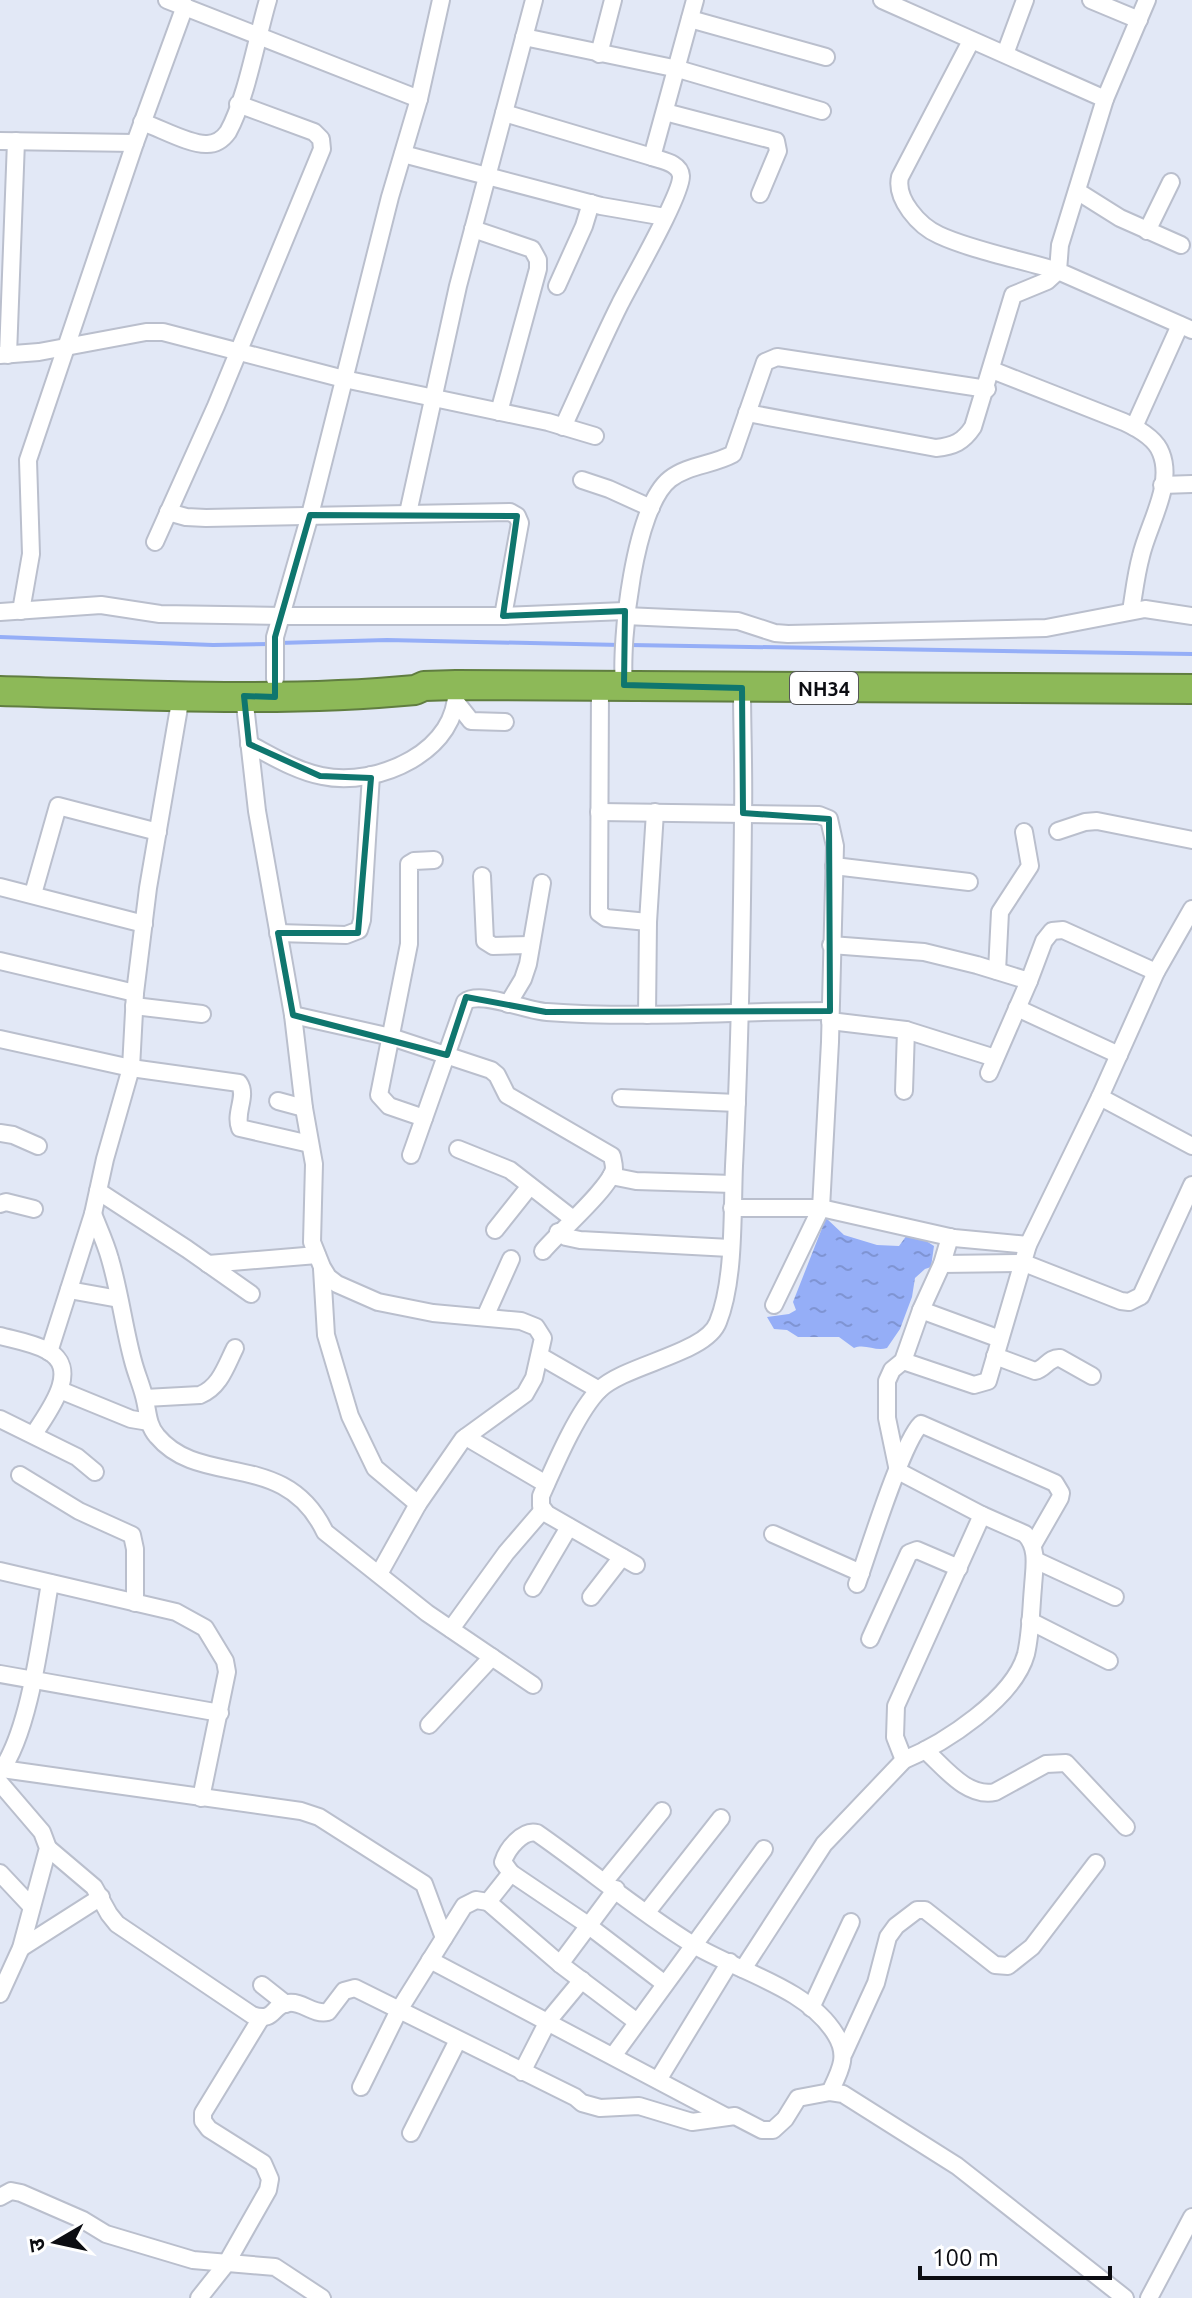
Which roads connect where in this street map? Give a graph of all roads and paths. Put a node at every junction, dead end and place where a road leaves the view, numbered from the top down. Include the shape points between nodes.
1 (167, 0) edge
2 (268, 0) edge
3 (441, 0) edge
4 (534, 0) edge
5 (613, 0) edge
6 (695, 0) edge
7 (882, 0) edge
8 (1025, 0) edge
9 (1091, 0) edge
10 (1147, 0) edge
11 (190, 5) edge
12 (690, 19) junction
13 (1139, 20) junction
14 (257, 36) junction
15 (524, 37) junction
16 (971, 41) junction
17 (599, 54) junction
18 (1005, 54) junction
19 (826, 57) dead end
20 (678, 69) junction
21 (419, 99) junction
22 (1105, 99) junction
23 (238, 104) junction
24 (822, 111) dead end
25 (665, 112) junction
26 (504, 113) junction
27 (142, 122) junction
28 (8, 141) edge
29 (135, 143) junction
30 (403, 154) junction
31 (652, 157) junction
32 (486, 176) junction
33 (1171, 182) dead end
34 (1077, 191) junction
35 (760, 194) dead end
36 (591, 203) junction
37 (665, 217) junction
38 (473, 229) junction
39 (1147, 231) junction
40 (1181, 245) dead end
41 (535, 254) junction
42 (566, 264) junction
43 (1058, 271) junction
44 (557, 286) dead end
45 (1186, 327) edge
46 (64, 348) junction
47 (238, 351) junction
48 (4, 355) edge
49 (992, 370) junction
50 (344, 379) junction
51 (987, 389) junction
52 (432, 399) junction
53 (499, 412) junction
54 (747, 413) junction
55 (563, 427) junction
56 (1134, 427) junction
57 (595, 436) dead end
58 (582, 480) dead end
59 (1192, 484) edge
60 (1162, 485) junction
61 (651, 508) junction
62 (168, 512) junction
63 (408, 513) junction
64 (310, 515) junction
65 (155, 542) dead end
66 (21, 611) junction
67 (1131, 611) junction
68 (0, 612) edge
69 (282, 616) junction
70 (503, 616) junction
71 (1192, 616) edge
72 (625, 619) junction
73 (274, 672) junction
74 (0, 677) edge
75 (615, 677) junction
76 (424, 686) junction
77 (742, 688) junction
78 (1192, 689) edge
79 (0, 691) edge
80 (456, 694) junction
81 (181, 696) junction
82 (244, 696) junction
83 (505, 722) dead end
84 (249, 744) junction
85 (371, 775) junction
86 (599, 812) junction
87 (655, 812) junction
88 (743, 813) junction
89 (1058, 831) dead end
90 (158, 832) junction
91 (1024, 832) dead end
92 (1192, 840) edge
93 (434, 860) dead end
94 (834, 866) junction
95 (482, 876) dead end
96 (969, 882) dead end
97 (542, 883) dead end
98 (0, 887) edge
99 (33, 894) junction
100 (1192, 909) edge
101 (648, 922) junction
102 (144, 924) junction
103 (278, 933) junction
104 (531, 945) junction
105 (831, 945) junction
106 (0, 961) edge
107 (997, 971) junction
108 (1156, 972) junction
109 (1029, 981) junction
110 (135, 999) junction
111 (508, 1004) junction
112 (1017, 1008) junction
113 (741, 1011) junction
114 (202, 1014) dead end
115 (293, 1015) junction
116 (647, 1015) junction
117 (830, 1016) junction
118 (906, 1030) junction
119 (391, 1037) junction
120 (0, 1039) edge
121 (447, 1055) junction
122 (1119, 1055) junction
123 (131, 1068) junction
124 (904, 1091) dead end
125 (1100, 1097) junction
126 (621, 1098) dead end
127 (278, 1101) dead end
128 (737, 1103) junction
129 (304, 1108) junction
130 (424, 1118) junction
131 (0, 1133) edge
132 (310, 1144) junction
133 (38, 1146) dead end
134 (1192, 1146) edge
135 (458, 1149) dead end
136 (411, 1155) dead end
137 (611, 1176) junction
138 (733, 1184) junction
139 (1192, 1185) edge
140 (530, 1186) junction
141 (98, 1191) junction
142 (0, 1204) edge
143 (732, 1208) junction
144 (821, 1208) junction
145 (34, 1209) dead end
146 (93, 1214) junction
147 (573, 1219) junction
148 (495, 1230) dead end
149 (558, 1232) junction
150 (950, 1237) junction
151 (1028, 1245) junction
152 (730, 1248) junction
153 (543, 1251) dead end
154 (511, 1259) dead end
155 (319, 1261) junction
156 (1024, 1263) junction
157 (208, 1264) junction
158 (942, 1264) junction
159 (69, 1290) junction
160 (251, 1294) dead end
161 (119, 1299) junction
162 (774, 1305) dead end
163 (921, 1310) junction
164 (485, 1317) junction
165 (0, 1336) edge
166 (1000, 1339) junction
167 (235, 1348) dead end
168 (49, 1352) junction
169 (540, 1356) junction
170 (995, 1356) junction
171 (903, 1361) junction
172 (1092, 1376) dead end
173 (60, 1390) junction
174 (599, 1390) junction
175 (145, 1398) junction
176 (0, 1419) edge
177 (149, 1422) junction
178 (34, 1434) junction
179 (466, 1437) junction
180 (898, 1471) junction
181 (95, 1472) dead end
182 (20, 1475) dead end
183 (546, 1484) junction
184 (418, 1504) junction
185 (543, 1510) junction
186 (982, 1515) junction
187 (569, 1527) junction
188 (773, 1534) dead end
189 (1034, 1553) junction
190 (959, 1568) junction
191 (0, 1571) edge
192 (379, 1574) junction
193 (50, 1583) junction
194 (533, 1588) dead end
195 (591, 1597) dead end
196 (1115, 1597) dead end
197 (135, 1603) junction
198 (1030, 1621) junction
199 (451, 1629) junction
200 (870, 1639) dead end
201 (492, 1657) junction
202 (1109, 1661) dead end
203 (0, 1674) edge
204 (32, 1679) junction
205 (533, 1685) dead end
206 (220, 1713) junction
207 (429, 1725) dead end
208 (925, 1750) junction
209 (904, 1760) junction
210 (1, 1775) edge
211 (201, 1798) junction
212 (662, 1811) dead end
213 (721, 1818) dead end
214 (1126, 1827) dead end
215 (48, 1848) junction
216 (764, 1849) dead end
217 (1096, 1863) dead end
218 (0, 1873) edge
219 (511, 1873) junction
220 (611, 1885) junction
221 (101, 1897) junction
222 (488, 1902) junction
223 (31, 1906) junction
224 (647, 1912) junction
225 (851, 1922) dead end
226 (588, 1926) junction
227 (444, 1938) junction
228 (693, 1944) junction
229 (21, 1948) junction
230 (430, 1960) junction
231 (560, 1964) junction
232 (736, 1966) junction
233 (582, 1980) junction
234 (665, 1984) junction
235 (262, 1985) dead end
236 (0, 1994) edge
237 (286, 2004) junction
238 (811, 2008) junction
239 (399, 2010) junction
240 (261, 2018) junction
241 (548, 2021) junction
242 (637, 2022) junction
243 (458, 2040) junction
244 (844, 2053) junction
245 (613, 2056) junction
246 (522, 2072) junction
247 (658, 2080) junction
248 (361, 2087) dead end
249 (830, 2092) junction
250 (725, 2116) junction
251 (411, 2133) dead end
252 (0, 2197) edge
253 (1192, 2217) edge
254 (226, 2264) junction
255 (199, 2298) edge
256 (322, 2298) edge
257 (1125, 2298) edge
258 (1149, 2298) edge

1 - 11 street
2 - 14 street
3 - 21 street
4 - 15 street
5 - 17 street
6 - 12 street
7 - 16 street
8 - 18 street
9 - 13 street
10 - 13 street
11 - 14 street
11 - 27 street
12 - 19 street
12 - 20 street
13 - 22 street
14 - 21 street
14 - 23 street
15 - 17 street
15 - 26 street
16 - 18 street
16 - 43 street via 900,177 899,193 937,234
17 - 20 street
18 - 22 street
20 - 24 street
20 - 25 street
21 - 30 street
22 - 34 street
23 - 27 street via 227,134 209,145
23 - 47 street via 314,132 322,149
25 - 31 street
25 - 35 street via 776,141 778,151
26 - 31 street
26 - 32 street
27 - 29 street
28 - 29 street
28 - 48 street via 13,282
29 - 46 street
30 - 32 street
30 - 50 street
31 - 37 street via 676,165 680,172
32 - 36 street
32 - 38 street
33 - 39 street
34 - 39 street
34 - 43 street via 1060,245
36 - 37 street
36 - 42 street
37 - 55 street
38 - 41 street
38 - 52 street
39 - 40 street
41 - 42 street
41 - 53 street via 538,269
42 - 44 street
43 - 45 street
43 - 49 street via 1013,295
45 - 56 street
46 - 47 street via 163,332
46 - 48 street
46 - 66 street via 28,460 31,554
47 - 50 street
47 - 62 street
49 - 51 street
49 - 56 street
50 - 52 street
50 - 64 street
51 - 54 street via 964,440 936,448
51 - 54 street via 777,357 765,362
52 - 53 street
52 - 63 street
53 - 55 street
54 - 61 street via 733,454 680,472 667,481
55 - 57 street
56 - 60 street via 1162,455
58 - 61 street
59 - 60 street
60 - 67 street
61 - 72 street
62 - 64 street via 206,518
62 - 65 street
63 - 64 street
63 - 70 street via 517,516
64 - 69 street
66 - 68 street
66 - 69 street via 101,605 160,614
67 - 71 street
67 - 72 street via 1046,628 788,634 738,621
69 - 70 street
69 - 73 street
70 - 72 street
72 - 75 street
73 - 74 highway, NH34
73 - 76 highway, NH34 via 414,681
75 - 77 highway, NH34
75 - 80 highway, NH34
75 - 86 street
76 - 80 highway, NH34
76 - 82 highway, NH34 via 343,696
77 - 78 highway, NH34
77 - 88 street
79 - 81 highway, NH34
80 - 83 street via 471,721
80 - 85 street via 439,737 405,764
81 - 82 highway, NH34
81 - 90 street
82 - 84 street
84 - 85 street via 320,776
84 - 103 street
85 - 103 street via 359,930 346,935
86 - 87 street
86 - 101 street via 599,913
87 - 88 street
87 - 101 street
88 - 94 street via 829,819
88 - 113 street
89 - 92 street via 1097,821
90 - 99 street via 58,806
90 - 102 street
91 - 107 street via 1030,866 1000,912
93 - 119 street via 409,864 409,944
94 - 96 street
94 - 105 street
95 - 104 street via 485,941 493,946
97 - 104 street
98 - 99 street
99 - 102 street
100 - 108 street
101 - 116 street
102 - 110 street
103 - 115 street
104 - 111 street via 523,979
105 - 107 street via 924,952
105 - 117 street
106 - 110 street
107 - 109 street
108 - 109 street via 1063,930 1052,931 1044,941
108 - 122 street
109 - 112 street
110 - 114 street
110 - 123 street
111 - 116 street via 546,1012
111 - 121 street via 475,997 465,1002
112 - 118 street via 992,1065
112 - 122 street
113 - 116 street
113 - 117 street
113 - 128 street
115 - 119 street
115 - 129 street
117 - 118 street
117 - 144 street
118 - 124 street
119 - 121 street
119 - 130 street via 379,1095 389,1106
120 - 123 street
121 - 130 street
121 - 137 street via 491,1070 507,1095 612,1156
122 - 125 street
123 - 132 street via 239,1083 240,1128
123 - 141 street
125 - 134 street
125 - 151 street
126 - 128 street
127 - 129 street
128 - 138 street
129 - 132 street
130 - 136 street
131 - 133 street
132 - 155 street via 315,1184 312,1242
135 - 140 street via 510,1170
137 - 138 street
137 - 147 street
138 - 143 street
139 - 156 street via 1136,1300 1121,1301
140 - 147 street
140 - 148 street
141 - 146 street
141 - 157 street
142 - 145 street
143 - 144 street
143 - 152 street
144 - 150 street
144 - 162 street
146 - 159 street
146 - 161 street
147 - 149 street
149 - 152 street via 580,1240
149 - 153 street
150 - 151 street
150 - 158 street
151 - 156 street
152 - 174 street via 718,1324 709,1335 622,1374
154 - 164 street
155 - 157 street
155 - 164 street via 337,1284 378,1302
155 - 184 street via 326,1335 350,1416 375,1468
156 - 158 street
156 - 166 street
157 - 160 street
158 - 163 street
159 - 161 street
159 - 168 street
161 - 175 street
163 - 166 street
163 - 171 street
164 - 169 street via 536,1327 543,1338
165 - 168 street
166 - 170 street
167 - 175 street via 208,1392
168 - 173 street via 60,1364
169 - 174 street
169 - 179 street via 525,1394
170 - 171 street via 988,1381 980,1386
170 - 172 street via 1035,1371 1060,1358
171 - 180 street via 892,1370 885,1397
173 - 177 street
173 - 178 street
174 - 183 street
175 - 177 street
176 - 178 street
177 - 192 street via 184,1459 262,1476 288,1489 306,1503 325,1532
178 - 181 street
179 - 183 street
179 - 184 street
180 - 186 street
180 - 188 street via 859,1578
180 - 189 street via 918,1426 926,1424 1055,1483 1060,1498
182 - 197 street via 132,1535
183 - 185 street
184 - 192 street
185 - 187 street
185 - 199 street
186 - 189 street via 1025,1534
186 - 190 street
187 - 194 street
187 - 195 street via 629,1561
189 - 196 street
189 - 198 street
190 - 200 street via 917,1550 909,1553
190 - 209 street via 896,1706 895,1737
191 - 193 street
192 - 199 street
193 - 197 street
193 - 204 street
197 - 206 street via 176,1612 205,1628 227,1672
198 - 202 street
198 - 208 street via 1016,1677 991,1705
199 - 201 street
201 - 205 street
201 - 207 street
203 - 204 street
204 - 206 street
204 - 210 street via 13,1753
206 - 211 street
208 - 209 street
208 - 214 street via 963,1784 985,1794 1046,1764 1066,1763
209 - 232 street via 824,1844
210 - 211 street
210 - 215 street
211 - 227 street via 319,1817 424,1884
212 - 220 street
213 - 224 street
215 - 221 street
215 - 223 street
216 - 228 street
217 - 244 street via 1032,1947 1008,1966 995,1965 925,1910 917,1910 888,1937 876,1983
218 - 223 street
219 - 220 street via 504,1857 531,1830
219 - 222 street
219 - 226 street
220 - 224 street
220 - 226 street
221 - 229 street
221 - 240 street via 117,1924
222 - 227 street via 469,1902
222 - 231 street
223 - 229 street
224 - 228 street
225 - 238 street
226 - 231 street
226 - 234 street
227 - 230 street
228 - 232 street
228 - 234 street
229 - 236 street
230 - 239 street
230 - 241 street
231 - 233 street
232 - 238 street
232 - 247 street
233 - 241 street
233 - 242 street
234 - 242 street
235 - 237 street
237 - 239 street via 328,2012 344,1991 355,1988
237 - 240 street
238 - 244 street via 824,2017
239 - 243 street
239 - 248 street
240 - 254 street via 203,2113 209,2129 263,2163 270,2179
241 - 245 street
241 - 246 street
242 - 245 street
243 - 246 street
243 - 251 street
244 - 249 street
245 - 247 street
246 - 250 street via 600,2108 639,2106 692,2122
247 - 250 street
249 - 250 street via 798,2098 773,2130
249 - 257 street via 843,2094 957,2166
252 - 254 street via 21,2193 127,2241
253 - 258 street
254 - 255 street
254 - 256 street via 275,2267

